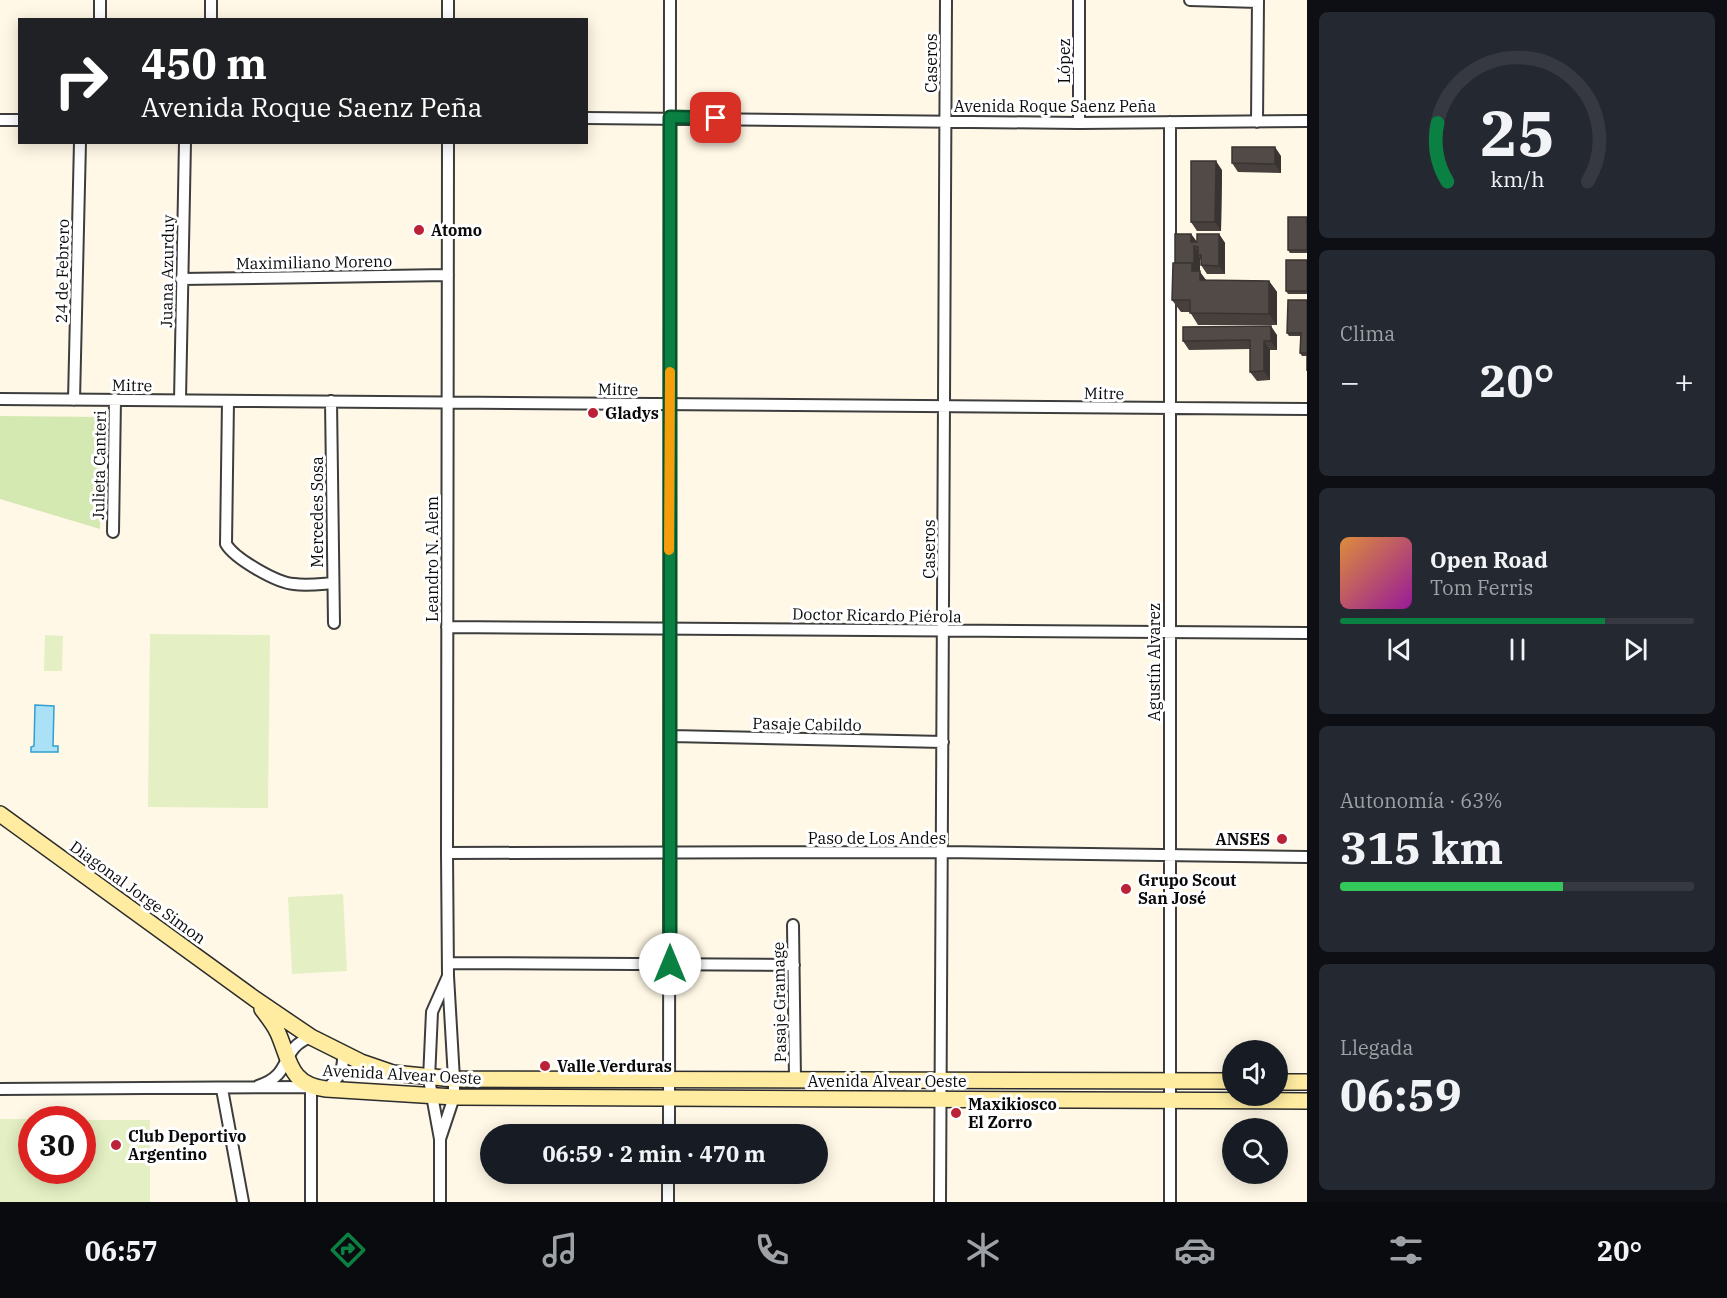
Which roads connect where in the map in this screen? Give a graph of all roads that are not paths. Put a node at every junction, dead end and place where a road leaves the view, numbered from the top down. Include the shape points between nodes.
1 (100, 0) edge
2 (211, 0) edge
3 (448, 0) edge
4 (670, 0) edge
5 (946, 0) edge
6 (1079, 0) edge
7 (1190, 0) edge
8 (1258, 1) edge
9 (100, 18) edge
10 (211, 18) edge
11 (448, 18) edge
12 (670, 117) junction
13 (588, 118) edge
14 (0, 120) edge
15 (18, 120) edge
16 (945, 120) junction
17 (1307, 121) edge
18 (1170, 122) junction
19 (1257, 122) junction
20 (1079, 123) junction
21 (80, 144) edge
22 (185, 144) edge
23 (448, 144) edge
24 (448, 275) junction
25 (182, 279) junction
26 (0, 399) edge
27 (115, 399) junction
28 (74, 400) junction
29 (180, 400) junction
30 (228, 401) junction
31 (331, 401) junction
32 (447, 402) junction
33 (670, 405) junction
34 (944, 405) junction
35 (1170, 409) junction
36 (1307, 409) edge
37 (113, 532) dead end
38 (333, 583) junction
39 (334, 623) dead end
40 (447, 627) junction
41 (669, 627) junction
42 (944, 631) junction
43 (1170, 632) junction
44 (1307, 633) edge
45 (671, 736) junction
46 (943, 742) junction
47 (0, 814) edge
48 (944, 852) junction
49 (447, 853) junction
50 (671, 854) junction
51 (1169, 857) junction
52 (1307, 857) edge
53 (793, 925) dead end
54 (448, 963) junction
55 (670, 964) junction
56 (794, 965) junction
57 (448, 976) junction
58 (255, 999) junction
59 (311, 1036) junction
60 (343, 1053) junction
61 (287, 1061) junction
62 (429, 1078) junction
63 (454, 1079) junction
64 (670, 1080) junction
65 (795, 1080) junction
66 (943, 1080) junction
67 (1170, 1080) junction
68 (1222, 1081) edge
69 (1288, 1082) edge
70 (1307, 1082) edge
71 (318, 1088) junction
72 (0, 1089) edge
73 (222, 1089) junction
74 (249, 1089) junction
75 (433, 1096) junction
76 (454, 1097) junction
77 (670, 1098) junction
78 (943, 1099) junction
79 (1171, 1101) junction
80 (1307, 1101) edge
81 (669, 1124) edge
82 (440, 1139) junction
83 (668, 1184) edge
84 (243, 1202) edge
85 (311, 1202) edge
86 (440, 1202) edge
87 (668, 1202) edge
88 (940, 1202) edge
89 (1170, 1202) edge

1 - 9 street
2 - 10 street
3 - 11 street
4 - 12 street
5 - 16 street, Caseros
6 - 20 street, López
7 - 8 street
8 - 19 street
12 - 13 street, Avenida Roque Saenz Peña
12 - 16 street, Avenida Roque Saenz Peña
12 - 33 street
14 - 15 street
16 - 20 street, Avenida Roque Saenz Peña
16 - 34 street, Caseros
17 - 19 street, Avenida Roque Saenz Peña
18 - 19 street, Avenida Roque Saenz Peña
18 - 20 street, Avenida Roque Saenz Peña
18 - 35 street, Agustín Alvarez
21 - 28 street, 24 de Febrero
22 - 25 street, Juana Azurduy
23 - 24 street, Leandro N. Alem
24 - 25 street, Maximiliano Moreno
24 - 32 street, Leandro N. Alem
25 - 29 street, Juana Azurduy
26 - 28 street, Mitre
27 - 28 street, Mitre
27 - 29 street, Mitre
27 - 37 street, Julieta Canteri
29 - 30 street, Mitre
30 - 31 street, Mitre
30 - 38 street via 226,544 231,552 279,580 294,585
31 - 32 street, Mitre
31 - 38 street, Mercedes Sosa
32 - 33 street, Mitre
32 - 40 street, Leandro N. Alem
33 - 34 street, Mitre
33 - 41 street
34 - 35 street, Mitre
34 - 42 street, Caseros
35 - 36 street, Mitre
35 - 43 street, Agustín Alvarez
38 - 39 street, Mercedes Sosa
40 - 41 street, Doctor Ricardo Piérola
40 - 49 street, Leandro N. Alem
41 - 42 street, Doctor Ricardo Piérola
41 - 45 street
42 - 43 street, Doctor Ricardo Piérola
42 - 46 street, Caseros
43 - 44 street, Doctor Ricardo Piérola
43 - 51 street, Agustín Alvarez
45 - 46 street, Pasaje Cabildo
45 - 50 street
46 - 48 street, Caseros
47 - 58 main road, Diagonal Jorge Simon
48 - 50 street, Paso de Los Andes
48 - 51 street, Paso de Los Andes
48 - 66 street, Caseros
49 - 50 street, Paso de Los Andes
49 - 54 street, Leandro N. Alem
50 - 55 street
51 - 52 street, Paso de Los Andes
51 - 67 street, Agustín Alvarez
53 - 56 street, Pasaje Gramage
54 - 55 street
54 - 57 street, Leandro N. Alem
55 - 56 street
55 - 64 street
56 - 65 street, Pasaje Gramage
57 - 62 street, Leandro N. Alem via 432,1012
57 - 63 street, Leandro N. Alem
58 - 59 main road, Avenida Alvear Oeste
58 - 61 main road, Avenida Alvear Oeste via 274,1025
59 - 60 main road, Avenida Alvear Oeste
59 - 61 street via 297,1042
60 - 62 main road, Avenida Alvear Oeste via 393,1073
60 - 71 street via 336,1082
61 - 71 main road, Avenida Alvear Oeste via 296,1074
61 - 74 street via 276,1077
62 - 63 main road, Avenida Alvear Oeste
62 - 75 street, Leandro N. Alem
63 - 64 main road, Avenida Alvear Oeste
63 - 76 street, Leandro N. Alem
64 - 65 main road, Avenida Alvear Oeste
64 - 77 street
65 - 66 main road, Avenida Alvear Oeste
66 - 67 main road, Avenida Alvear Oeste
66 - 78 street, Caseros
67 - 68 main road, Avenida Alvear Oeste
67 - 79 street, Agustín Alvarez
69 - 70 main road
71 - 74 street
71 - 75 main road, Avenida Alvear Oeste
71 - 85 street
72 - 73 street
73 - 74 street
73 - 84 street
75 - 76 main road, Avenida Alvear Oeste
75 - 82 street, Leandro N. Alem
76 - 77 main road, Avenida Alvear Oeste
76 - 82 street, Leandro N. Alem
77 - 78 main road, Avenida Alvear Oeste
77 - 81 street
78 - 79 main road, Avenida Alvear Oeste
78 - 88 street, Caseros
79 - 80 main road, Avenida Alvear Oeste
79 - 89 street, Agustín Alvarez
82 - 86 street, Leandro N. Alem
83 - 87 street

